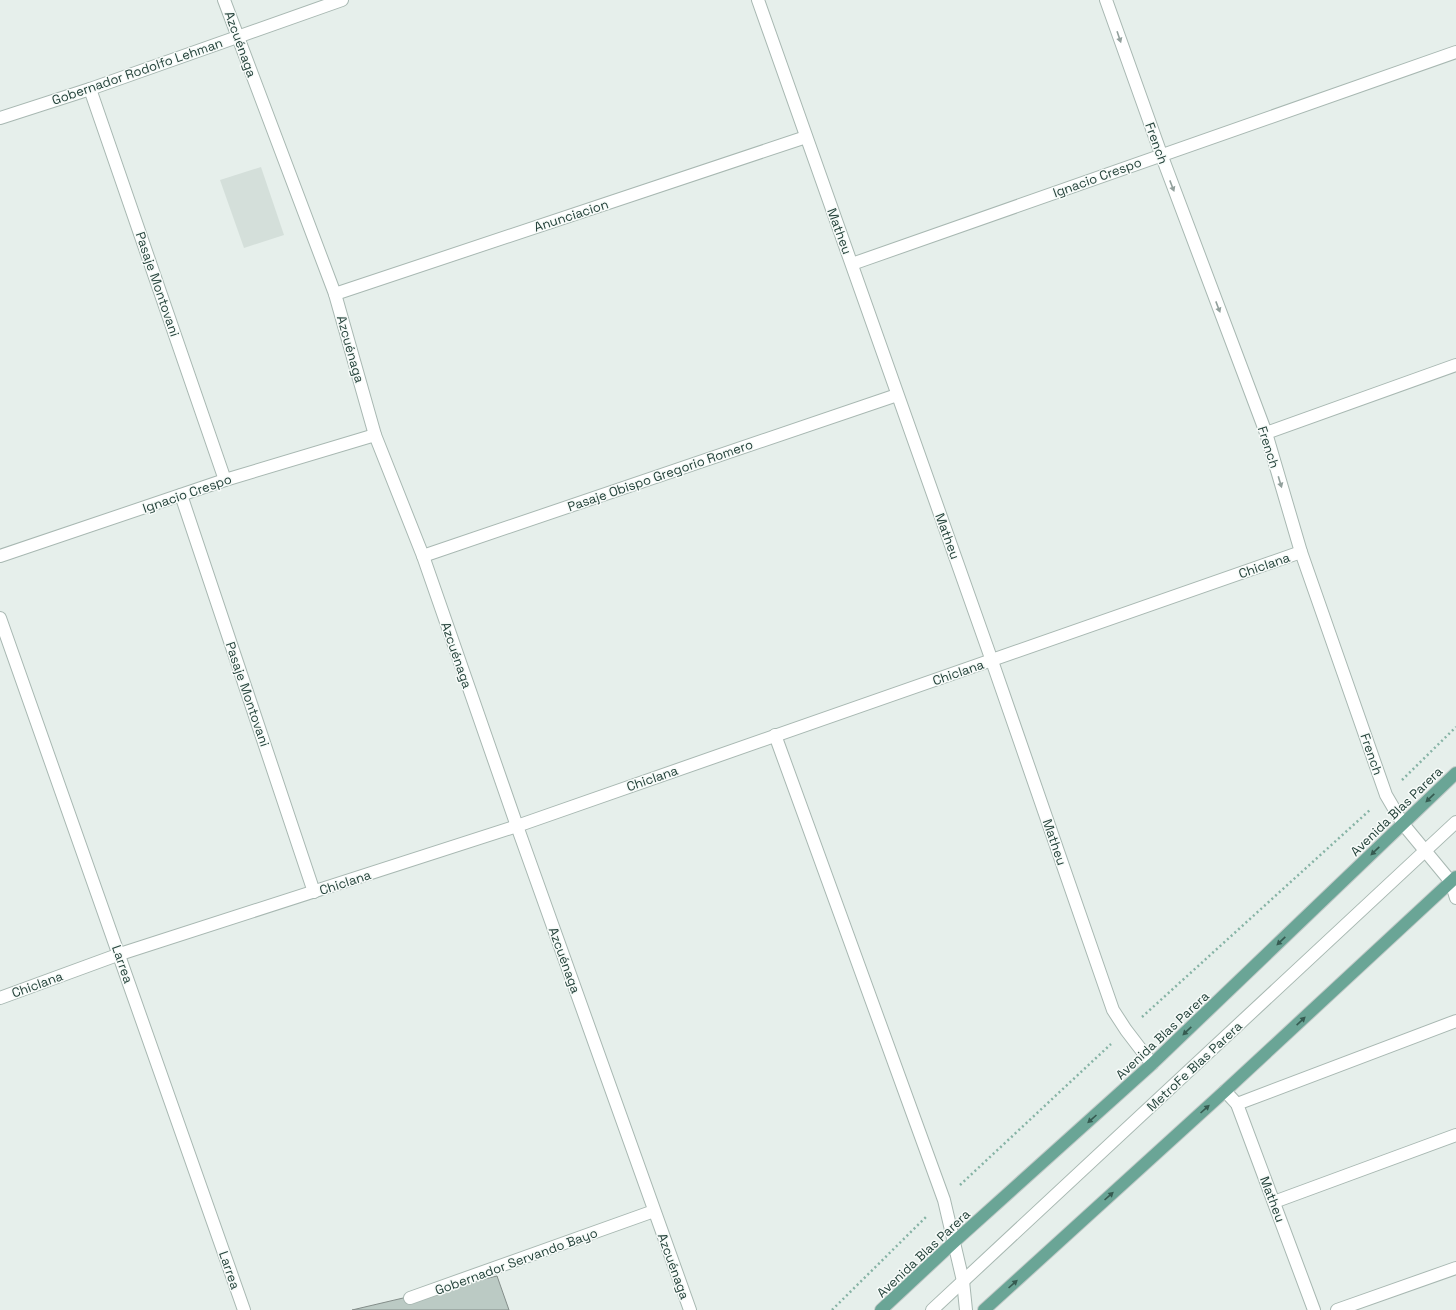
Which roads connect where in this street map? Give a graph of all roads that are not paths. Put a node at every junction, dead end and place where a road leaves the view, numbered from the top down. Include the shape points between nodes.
1 (224, 0) edge
2 (342, 0) edge
3 (758, 0) edge
4 (1106, 0) edge
5 (237, 37) junction
6 (1456, 52) edge
7 (90, 89) junction
8 (0, 118) edge
9 (806, 136) junction
10 (1161, 154) junction
11 (852, 264) junction
12 (335, 294) junction
13 (1456, 365) edge
14 (897, 395) junction
15 (1266, 433) junction
16 (376, 435) junction
17 (225, 480) junction
18 (181, 495) junction
19 (1301, 552) junction
20 (0, 556) edge
21 (423, 556) junction
22 (0, 618) edge
23 (992, 661) junction
24 (775, 735) junction
25 (1456, 773) edge
26 (1456, 822) edge
27 (1403, 824) junction
28 (517, 826) junction
29 (1426, 851) junction
30 (1454, 881) edge
31 (314, 892) junction
32 (1456, 898) edge
33 (120, 954) junction
34 (0, 998) edge
35 (1456, 1021) edge
36 (1152, 1064) junction
37 (1225, 1091) junction
38 (1237, 1104) junction
39 (1456, 1135) edge
40 (1274, 1202) junction
41 (654, 1211) junction
42 (954, 1242) junction
43 (1456, 1268) edge
44 (963, 1281) junction
45 (400, 1302) edge
46 (244, 1310) edge
47 (690, 1310) edge
48 (881, 1310) edge
49 (932, 1310) edge
50 (966, 1310) edge
51 (984, 1310) edge
52 (1314, 1310) edge
53 (1337, 1310) edge

1 - 5 street, Azcuénaga
2 - 5 street, Gobernador Rodolfo Lehman
3 - 9 street, Matheu
4 -> 10 street, French
5 - 7 street, Gobernador Rodolfo Lehman
5 - 12 street, Azcuénaga
6 - 10 street, Ignacio Crespo
7 - 8 street, Gobernador Rodolfo Lehman
7 - 17 street, Pasaje Montovani
9 - 11 street, Matheu
9 - 12 street, Anunciacion
10 - 11 street, Ignacio Crespo
10 -> 15 street, French
11 - 14 street, Matheu
12 - 16 street, Azcuénaga
13 - 15 street
14 - 21 street, Pasaje Obispo Gregorio Romero
14 - 23 street, Matheu
15 -> 19 street, French
16 - 17 street, Ignacio Crespo
16 - 21 street, Azcuénaga
17 - 18 street, Ignacio Crespo
18 - 20 street, Ignacio Crespo
18 - 31 street, Pasaje Montovani
19 - 23 street, Chiclana
19 - 27 street, French via 1386,795
21 - 28 street, Azcuénaga
22 - 33 street, Larrea
23 - 24 street, Chiclana
23 - 36 street, Matheu via 1113,1010
24 - 28 street, Chiclana
24 - 42 street via 944,1200
25 -> 27 main road, Avenida Blas Parera
26 - 29 street, MetroFe Blas Parera
27 - 29 street, French
27 -> 36 main road, Avenida Blas Parera
28 - 31 street, Chiclana
28 - 41 street, Azcuénaga
29 - 30 street, French
29 - 44 street, MetroFe Blas Parera
30 - 32 street, French
37 -> 30 main road
31 - 33 street, Chiclana
33 - 34 street, Chiclana
33 - 46 street, Larrea
35 - 38 street
36 -> 42 main road, Avenida Blas Parera
37 - 38 street, Matheu
51 -> 37 main road
38 - 40 street, Matheu
39 - 40 street
40 - 52 street, Matheu
41 - 45 street, Gobernador Servando Bayo
41 - 47 street, Azcuénaga
42 - 44 street
42 - 48 main road, Avenida Blas Parera
43 - 53 street
44 - 49 street, MetroFe Blas Parera
44 - 50 street

